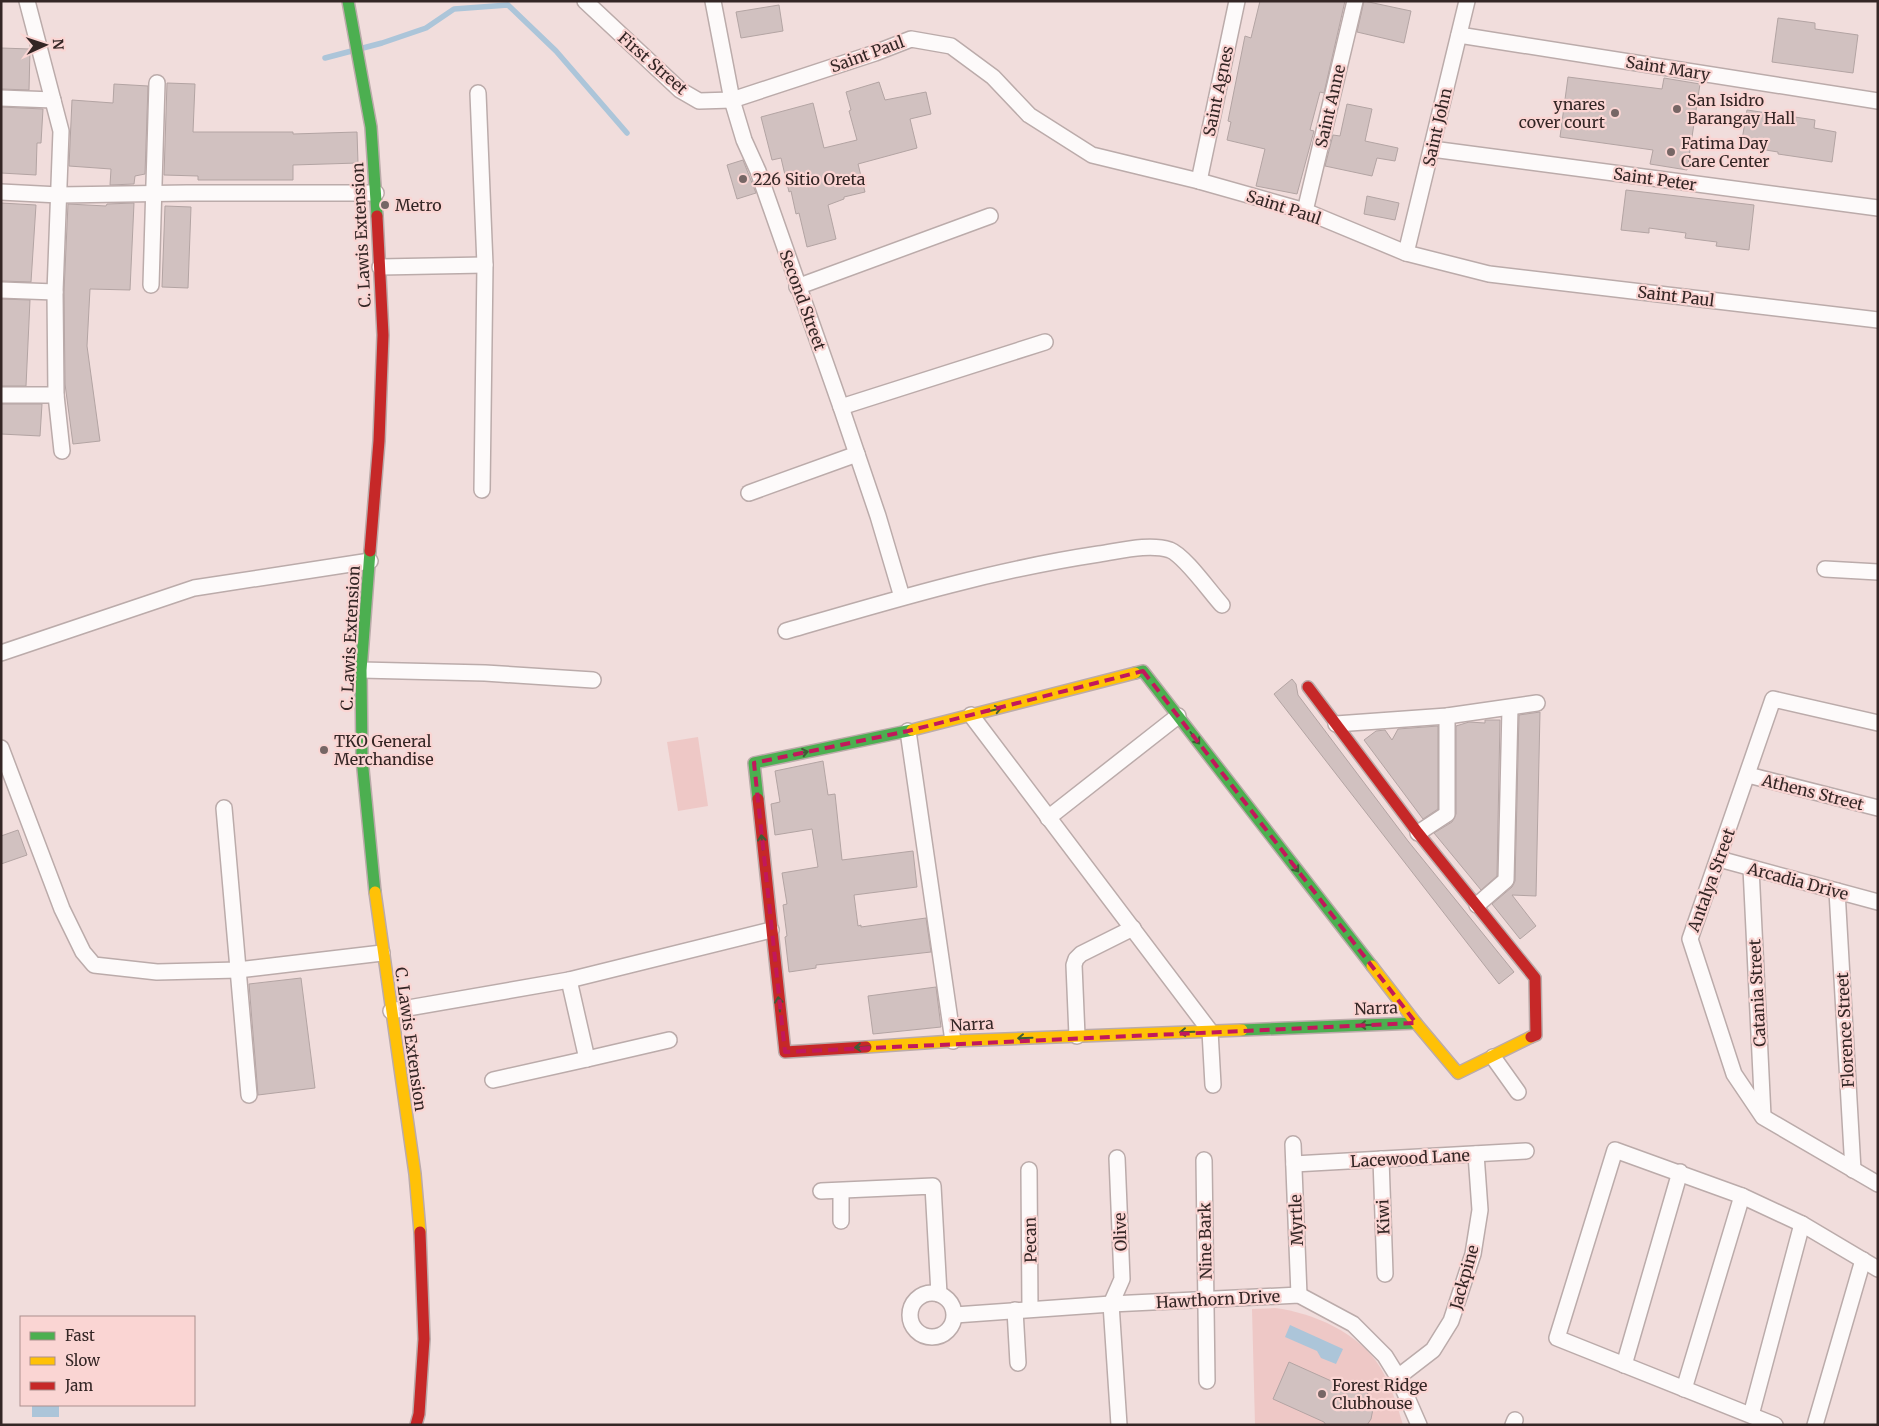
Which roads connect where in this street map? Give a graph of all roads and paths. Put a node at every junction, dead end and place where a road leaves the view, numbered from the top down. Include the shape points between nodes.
1 (27, 1) edge
2 (348, 1) edge
3 (585, 1) edge
4 (713, 1) edge
5 (1237, 1) edge
6 (1355, 1) edge
7 (1467, 1) edge
8 (1459, 35) junction
9 (157, 83) dead end
10 (478, 93) dead end
11 (1, 98) edge
12 (53, 100) junction
13 (732, 100) junction
14 (1878, 100) edge
15 (1432, 149) junction
16 (1199, 181) junction
17 (1, 192) edge
18 (376, 193) junction
19 (155, 194) junction
20 (59, 196) junction
21 (1878, 208) edge
22 (1305, 211) junction
23 (990, 216) dead end
24 (1406, 253) junction
25 (485, 265) junction
26 (380, 267) junction
27 (151, 285) dead end
28 (798, 287) junction
29 (1, 290) edge
30 (55, 292) junction
31 (1878, 320) edge
32 (1045, 342) dead end
33 (1, 395) edge
34 (56, 395) junction
35 (842, 407) junction
36 (62, 451) dead end
37 (857, 454) junction
38 (482, 490) dead end
39 (749, 493) dead end
40 (370, 561) junction
41 (1825, 569) dead end
42 (1878, 572) edge
43 (902, 597) junction
44 (1222, 605) dead end
45 (786, 631) dead end
46 (1, 653) edge
47 (361, 670) junction
48 (594, 680) dead end
49 (1308, 687) dead end
50 (1537, 703) dead end
51 (1510, 708) junction
52 (971, 715) junction
53 (1178, 716) junction
54 (1447, 716) junction
55 (1878, 723) edge
56 (1336, 724) junction
57 (908, 731) junction
58 (1, 748) edge
59 (1748, 776) junction
60 (224, 808) dead end
61 (1878, 808) edge
62 (1048, 818) junction
63 (1418, 833) junction
64 (1719, 859) junction
65 (1751, 868) junction
66 (1837, 891) junction
67 (1878, 902) edge
68 (1477, 905) junction
69 (1133, 928) junction
70 (771, 930) junction
71 (382, 953) junction
72 (238, 970) junction
73 (569, 980) junction
74 (391, 1012) junction
75 (1416, 1023) junction
76 (1210, 1031) junction
77 (1077, 1036) junction
78 (669, 1040) dead end
79 (954, 1041) junction
80 (1493, 1057) junction
81 (587, 1059) junction
82 (493, 1080) dead end
83 (1213, 1085) dead end
84 (1518, 1092) dead end
85 (248, 1095) dead end
86 (1764, 1117) junction
87 (1293, 1144) dead end
88 (1526, 1152) dead end
89 (1476, 1154) junction
90 (1117, 1158) dead end
91 (1381, 1159) junction
92 (1204, 1160) dead end
93 (1294, 1164) junction
94 (1029, 1170) dead end
95 (1853, 1170) junction
96 (1680, 1172) junction
97 (1878, 1184) edge
98 (821, 1191) dead end
99 (840, 1191) junction
100 (1742, 1196) junction
101 (842, 1221) dead end
102 (1802, 1224) junction
103 (1863, 1260) junction
104 (1878, 1269) edge
105 (1385, 1274) dead end
106 (939, 1294) junction
107 (1299, 1295) junction
108 (1206, 1300) junction
109 (1112, 1304) junction
110 (1030, 1309) junction
111 (1015, 1310) junction
112 (954, 1315) junction
113 (1018, 1363) dead end
114 (1624, 1365) junction
115 (1398, 1378) junction
116 (1207, 1381) dead end
117 (1684, 1389) junction
118 (1751, 1415) junction
119 (416, 1425) edge
120 (1119, 1425) edge
121 (1418, 1425) edge
122 (1775, 1425) edge
123 (1815, 1425) edge

1 - 12 street
2 - 18 street, C. Lawis Extension via 371,127
3 - 13 street, First Street via 680,90 699,101
4 - 13 street, Second Street
5 - 16 street, Saint Agnes
6 - 22 street, Saint Anne
7 - 8 street, Saint John
8 - 14 street, Saint Mary
8 - 15 street, Saint John
9 - 19 street
10 - 25 street
11 - 12 street
12 - 20 street via 62,131
13 - 16 street, Saint Paul via 911,39 951,46 992,77 1029,115 1092,155
13 - 28 street, Second Street
15 - 21 street, Saint Peter
15 - 24 street, Saint John
16 - 22 street, Saint Paul
17 - 20 street
18 - 19 street
18 - 26 street, C. Lawis Extension
19 - 20 street
19 - 27 street
20 - 30 street
22 - 24 street, Saint Paul
23 - 28 street
24 - 31 street, Saint Paul via 1488,274
25 - 26 street
25 - 38 street
26 - 40 street, C. Lawis Extension via 383,335
28 - 35 street, Second Street
29 - 30 street
30 - 34 street
32 - 35 street
33 - 34 street
34 - 36 street
35 - 37 street, Second Street
37 - 39 street
37 - 43 street, Second Street
40 - 46 street via 194,588
40 - 47 street, C. Lawis Extension
41 - 42 street
43 - 44 street via 1068,559 1149,548 1171,551 1182,558
43 - 45 street
47 - 48 street
47 - 71 street, C. Lawis Extension via 362,759
49 - 56 street
50 - 51 street
51 - 54 street
51 - 68 street via 1506,880
52 -> 53 street, Narra via 1143,672
52 - 57 street, Narra
52 - 62 street
53 - 62 street
53 -> 75 street, Narra
54 - 56 street
54 - 63 street via 1447,814
55 - 59 street, Antalya Street via 1773,699
56 - 63 street
70 -> 57 street, Narra via 754,763
57 - 79 street
58 - 72 street via 62,909 94,965 156,972
59 - 61 street, Athens Street
59 - 64 street, Antalya Street
60 - 72 street
62 - 69 street
63 - 68 street
64 - 65 street, Arcadia Drive
64 - 86 street, Antalya Street via 1690,940 1734,1074
65 - 66 street, Arcadia Drive
65 - 86 street, Catania Street
66 - 67 street, Arcadia Drive
66 - 95 street, Florence Street
68 - 80 street via 1535,978 1536,1035
69 - 76 street
69 - 77 street via 1081,954 1074,962
70 - 73 street
79 -> 70 street, Narra via 785,1052
71 - 72 street
71 - 74 street, C. Lawis Extension
72 - 85 street
73 - 74 street
73 - 81 street
74 - 119 street, C. Lawis Extension via 415,1174 422,1262 424,1339
75 -> 76 street, Narra
75 - 80 street via 1458,1074
76 -> 77 street, Narra
76 - 83 street
77 -> 79 street, Narra
78 - 81 street
80 - 84 street
81 - 82 street
86 - 95 street, Antalya Street
87 - 93 street, Myrtle
88 - 89 street, Lacewood Lane
89 - 91 street, Lacewood Lane
89 - 115 street, Jackpine via 1480,1210 1473,1254 1451,1320 1433,1350
90 - 109 street, Olive via 1122,1279
91 - 93 street, Lacewood Lane
91 - 105 street, Kiwi
92 - 108 street, Nine Bark
93 - 107 street, Myrtle
94 - 110 street, Pecan
95 - 97 street, Antalya Street
96 - 100 street
96 - 114 street
96 - 114 street via 1615,1150 1557,1338
98 - 99 street
99 - 101 street
99 - 106 street via 933,1186
100 - 102 street
100 - 117 street
102 - 103 street
102 - 118 street
103 - 104 street
103 - 123 street
106 - 112 street via 947,1298
106 - 112 street via 923,1295 916,1300 910,1316 912,1325 917,1332 933,1338 948,1331
107 - 108 street, Hawthorn Drive
107 - 115 street, Hawthorn Drive via 1353,1324 1385,1356
108 - 109 street, Hawthorn Drive
108 - 116 street, Nine Bark
109 - 110 street, Hawthorn Drive
109 - 120 street
110 - 111 street, Hawthorn Drive
111 - 112 street, Hawthorn Drive
111 - 113 street
114 - 117 street
115 - 121 street, Hawthorn Drive
117 - 118 street
118 - 122 street

